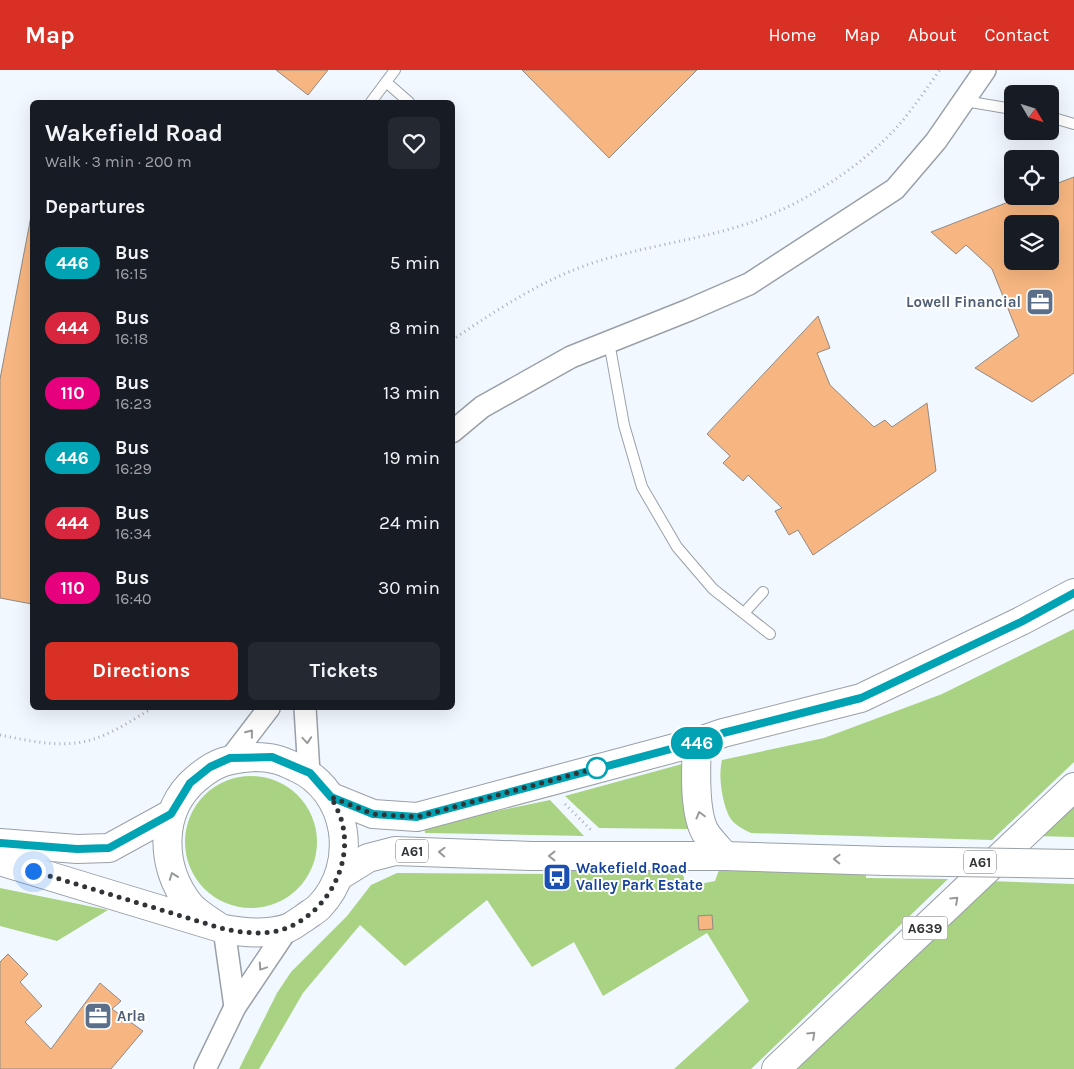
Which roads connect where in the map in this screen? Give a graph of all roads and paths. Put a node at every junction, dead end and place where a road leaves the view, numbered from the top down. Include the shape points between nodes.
1 (395, 70) edge
2 (940, 70) edge
3 (985, 70) edge
4 (386, 82) junction
5 (372, 100) edge
6 (407, 100) edge
7 (965, 101) junction
8 (1004, 108) edge
9 (1059, 120) edge
10 (1074, 124) edge
11 (455, 338) edge
12 (609, 342) junction
13 (455, 430) edge
14 (763, 592) dead end
15 (1074, 593) edge
16 (744, 614) junction
17 (770, 634) dead end
18 (150, 710) edge
19 (268, 710) edge
20 (305, 710) edge
21 (0, 735) edge
22 (697, 742) junction
23 (230, 758) junction
24 (310, 773) junction
25 (553, 779) junction
26 (1074, 786) edge
27 (331, 797) junction
28 (171, 814) junction
29 (0, 843) edge
30 (597, 856) junction
31 (725, 856) junction
32 (0, 861) edge
33 (1074, 864) edge
34 (340, 876) junction
35 (220, 927) junction
36 (288, 928) junction
37 (235, 1007) junction
38 (205, 1069) edge
39 (776, 1069) edge

1 - 4 lane
2 - 11 path via 896,128 872,151 846,172 791,204 752,222 583,266 533,290
3 - 7 street
4 - 5 lane
4 - 6 lane
7 - 8 lane
7 - 12 street via 895,189 749,284
9 - 10 lane
12 - 13 street via 571,357 482,407
12 - 16 lane via 624,425 642,487 677,547 713,589
14 - 16 lane
15 - 22 main road, A61 via 1021,622 861,698
16 - 17 lane
18 - 21 path via 115,730 78,743 41,742
23 -> 19 street
20 -> 24 street
22 - 25 main road, A61
31 -> 22 main road via 705,834 698,805
23 - 24 main road, A61 via 272,757
23 - 28 main road, A61 via 210,767 190,783
24 - 27 main road, A61
25 - 27 main road, A61 via 417,817 373,814
25 - 30 path via 559,798 597,836
39 -> 26 main road, A639
27 - 34 main road, A61 via 342,822 345,849
28 - 29 main road, A61 via 109,848
35 -> 28 main road, A61 via 190,906 172,878 166,846
30 - 31 main road, A61
30 -> 34 main road, A61 via 395,851 368,858
33 -> 31 main road, A61, bridge
32 - 35 main road, A61
34 - 36 main road, A61 via 319,907
35 - 36 main road, A61 via 252,934
35 - 37 street
36 -> 37 street
37 - 38 street

